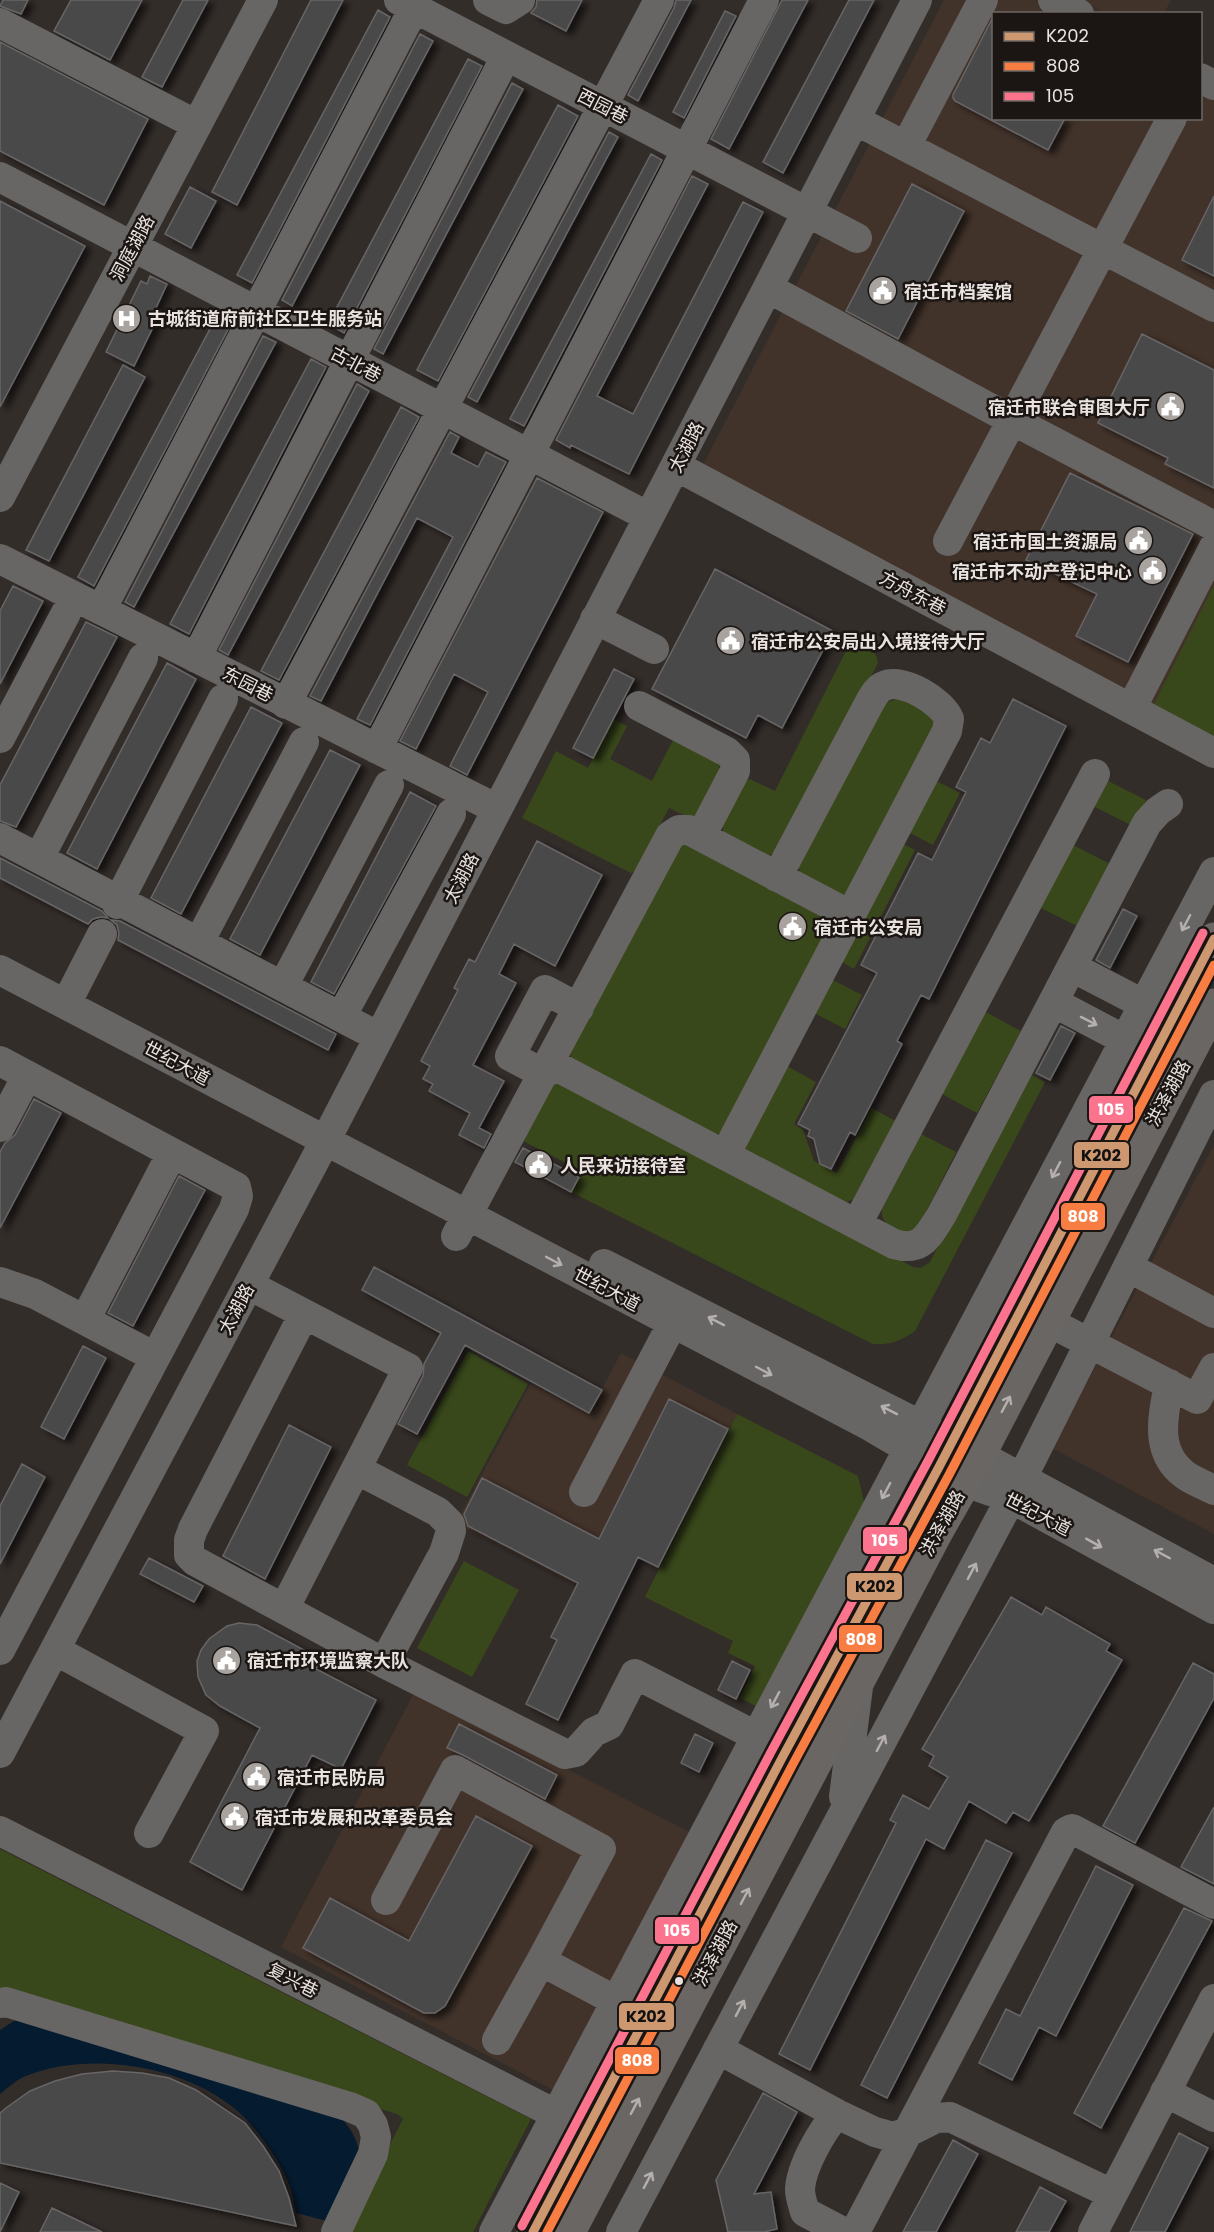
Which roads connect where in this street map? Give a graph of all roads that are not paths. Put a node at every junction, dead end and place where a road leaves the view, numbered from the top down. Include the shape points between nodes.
1 (263, 0) edge
2 (488, 0) edge
3 (520, 0) edge
4 (659, 0) edge
5 (764, 0) edge
6 (917, 0) edge
7 (983, 0) edge
8 (1053, 0) edge
9 (406, 4) edge
10 (1075, 12) edge
11 (0, 23) edge
12 (506, 56) junction
13 (603, 106) junction
14 (855, 120) junction
15 (1171, 120) edge
16 (197, 125) junction
17 (906, 146) junction
18 (686, 150) junction
19 (0, 177) edge
20 (808, 213) junction
21 (857, 238) dead end
22 (133, 246) junction
23 (1103, 249) junction
24 (768, 288) junction
25 (1214, 308) edge
26 (256, 311) junction
27 (348, 360) junction
28 (443, 409) junction
29 (1012, 420) junction
30 (529, 454) junction
31 (676, 466) junction
32 (0, 497) edge
33 (649, 517) junction
34 (1214, 526) edge
35 (948, 541) dead end
36 (1214, 547) edge
37 (0, 559) edge
38 (101, 610) junction
39 (66, 613) dead end
40 (595, 620) junction
41 (654, 649) dead end
42 (143, 658) dead end
43 (195, 658) junction
44 (223, 699) dead end
45 (286, 704) junction
46 (639, 706) dead end
47 (1131, 709) junction
48 (0, 738) edge
49 (304, 742) dead end
50 (376, 749) junction
51 (1214, 753) edge
52 (1095, 774) dead end
53 (389, 785) dead end
54 (1168, 804) dead end
55 (497, 809) junction
56 (451, 814) dead end
57 (701, 836) junction
58 (0, 838) edge
59 (39, 858) junction
60 (1214, 872) edge
61 (777, 877) junction
62 (118, 902) junction
63 (850, 915) junction
64 (102, 934) dead end
65 (1214, 939) edge
66 (199, 942) junction
67 (0, 949) edge
68 (1072, 967) junction
69 (0, 970) edge
70 (283, 986) junction
71 (70, 996) junction
72 (1053, 1002) junction
73 (1143, 1004) junction
74 (1214, 1005) edge
75 (579, 1008) junction
76 (341, 1017) junction
77 (379, 1037) junction
78 (1125, 1040) junction
79 (0, 1061) edge
80 (547, 1069) junction
81 (27, 1076) junction
82 (1214, 1095) edge
83 (0, 1127) edge
84 (329, 1133) junction
85 (172, 1153) junction
86 (725, 1155) junction
87 (467, 1217) junction
88 (857, 1224) junction
89 (1128, 1267) junction
90 (0, 1282) edge
91 (249, 1285) junction
92 (1213, 1312) edge
93 (304, 1314) junction
94 (678, 1314) junction
95 (85, 1320) junction
96 (1049, 1322) junction
97 (1090, 1342) junction
98 (155, 1357) junction
99 (1214, 1368) edge
100 (1169, 1384) junction
101 (941, 1452) junction
102 (356, 1469) junction
103 (1016, 1488) junction
104 (1214, 1491) edge
105 (584, 1492) dead end
106 (1214, 1582) edge
107 (284, 1609) junction
108 (1214, 1609) edge
109 (813, 1630) junction
110 (0, 1650) edge
111 (55, 1650) junction
112 (384, 1663) junction
113 (860, 1678) junction
114 (795, 1733) junction
115 (756, 1736) junction
116 (0, 1754) edge
117 (841, 1818) junction
118 (0, 1831) edge
119 (149, 1833) dead end
120 (386, 1900) dead end
121 (1214, 1904) edge
122 (541, 1961) junction
123 (1214, 1999) edge
124 (616, 2001) junction
125 (0, 2003) edge
126 (497, 2040) dead end
127 (718, 2049) junction
128 (1166, 2092) junction
129 (556, 2114) junction
130 (837, 2114) junction
131 (1214, 2117) edge
132 (586, 2130) junction
133 (908, 2132) junction
134 (1112, 2194) junction
135 (336, 2232) edge
136 (494, 2232) edge
137 (533, 2232) edge
138 (569, 2232) edge
139 (621, 2232) edge
140 (843, 2232) edge
141 (855, 2232) edge
142 (1093, 2232) edge

1 - 16 street, 洞庭湖路
2 - 3 street via 506,9
4 - 13 street
5 - 18 street
6 - 14 street, 太湖路
7 - 17 street
8 - 10 street
9 - 12 street, 西园巷
9 - 26 street
11 - 16 street
12 - 13 street, 西园巷
12 - 27 street
13 - 18 street, 西园巷
13 - 28 street
14 - 17 street
14 - 20 street, 太湖路
15 - 23 street
16 - 22 street, 洞庭湖路
17 - 23 street
18 - 20 street, 西园巷
18 - 30 street
19 - 22 street, 古北巷
20 - 21 street, 西园巷
20 - 24 street, 太湖路
22 - 26 street, 古北巷
22 - 32 street, 洞庭湖路
23 - 25 street
23 - 29 street
24 - 29 street
24 - 31 street, 太湖路
26 - 27 street, 古北巷
26 - 38 street
27 - 28 street, 古北巷
27 - 43 street
28 - 30 street, 古北巷
28 - 45 street
29 - 34 street
29 - 35 street
30 - 33 street, 古北巷
30 - 50 street
31 - 33 street, 太湖路
31 - 47 street, 方舟东巷
33 - 40 street, 太湖路
36 - 47 street
37 - 38 street, 东园巷
38 - 43 street, 东园巷
39 - 48 street
40 - 41 street
40 - 55 street, 太湖路
42 - 59 street
43 - 45 street, 东园巷
44 - 62 street
45 - 50 street, 东园巷
46 - 57 street via 727,752 735,760 735,771
47 - 51 street, 方舟东巷
49 - 66 street
50 - 55 street, 东园巷
52 - 88 street
53 - 70 street
54 - 68 street via 1147,823
55 - 77 street, 太湖路
56 - 76 street
57 - 61 street
57 - 75 street via 679,830 670,836
58 - 59 street
59 - 62 street
60 -> 73 street
61 - 63 street
61 - 63 street via 878,690 895,684 933,700 947,714 947,732
62 - 66 street
63 - 86 street
64 - 71 street
65 - 101 main road, 洪泽湖路
66 - 70 street
67 - 71 street, 世纪大道
68 - 72 street
68 - 73 street
69 - 71 street, 世纪大道
70 - 76 street
71 - 84 street, 世纪大道
72 -> 78 street
72 - 88 street via 941,1216 924,1241 905,1247
73 - 78 street
74 - 96 main road, 洪泽湖路
75 - 80 street
75 - 80 street via 545,990 510,1056
76 - 77 street
77 - 84 street, 太湖路
78 -> 101 street
79 - 81 street
80 - 86 street
80 - 87 street
81 - 83 street
81 - 85 street
82 - 89 street
84 - 87 street, 世纪大道
84 - 91 street, 太湖路
85 - 95 street
85 - 98 street via 236,1187 238,1196
86 - 88 street
87 - 94 street, 世纪大道
89 - 92 street
89 - 97 street
90 - 95 street via 35,1294
91 - 93 street
91 - 111 street, 太湖路
93 - 102 street via 408,1368
93 - 107 street via 193,1529 188,1547 195,1561
94 - 101 street, 世纪大道
94 - 105 street
95 - 98 street
96 - 97 street
101 -> 96 main road, 洪泽湖路
97 - 100 street
97 - 103 street
98 - 110 street
99 - 100 street via 1197,1399
100 - 104 street via 1162,1422 1165,1450 1185,1475
101 - 103 street, 世纪大道
101 -> 109 street
101 - 113 main road, 洪泽湖路 via 936,1533
101 - 114 main road, 洪泽湖路
102 - 107 street
102 - 112 street via 438,1512 452,1531
106 -> 103 street, 世纪大道
103 -> 108 street, 世纪大道
117 -> 103 street
107 - 112 street
109 - 114 street
109 -> 115 street
111 - 116 street, 太湖路
111 - 119 street via 204,1731
112 - 115 street via 565,1754 576,1752 594,1732 609,1725 634,1674
113 - 117 street
138 -> 113 main road, 洪泽湖路
114 - 132 main road, 洪泽湖路
115 - 124 street
127 -> 117 street
118 - 129 street, 复兴巷
120 - 122 street via 455,1770 601,1848
121 - 133 street via 1078,1832 1066,1832
122 - 124 street
122 - 126 street
123 - 128 street
124 - 129 street
125 - 135 street via 18,2005 339,2103 366,2115 376,2137 373,2154
127 - 130 street
139 -> 127 street
128 - 131 street
128 - 134 street
129 - 132 street, 复兴巷
129 - 136 street
130 - 133 street via 893,2137
130 - 140 street via 803,2172 800,2192 805,2212
132 - 137 main road, 洪泽湖路
133 - 134 street via 936,2118 950,2117
133 - 141 street
134 - 142 street

